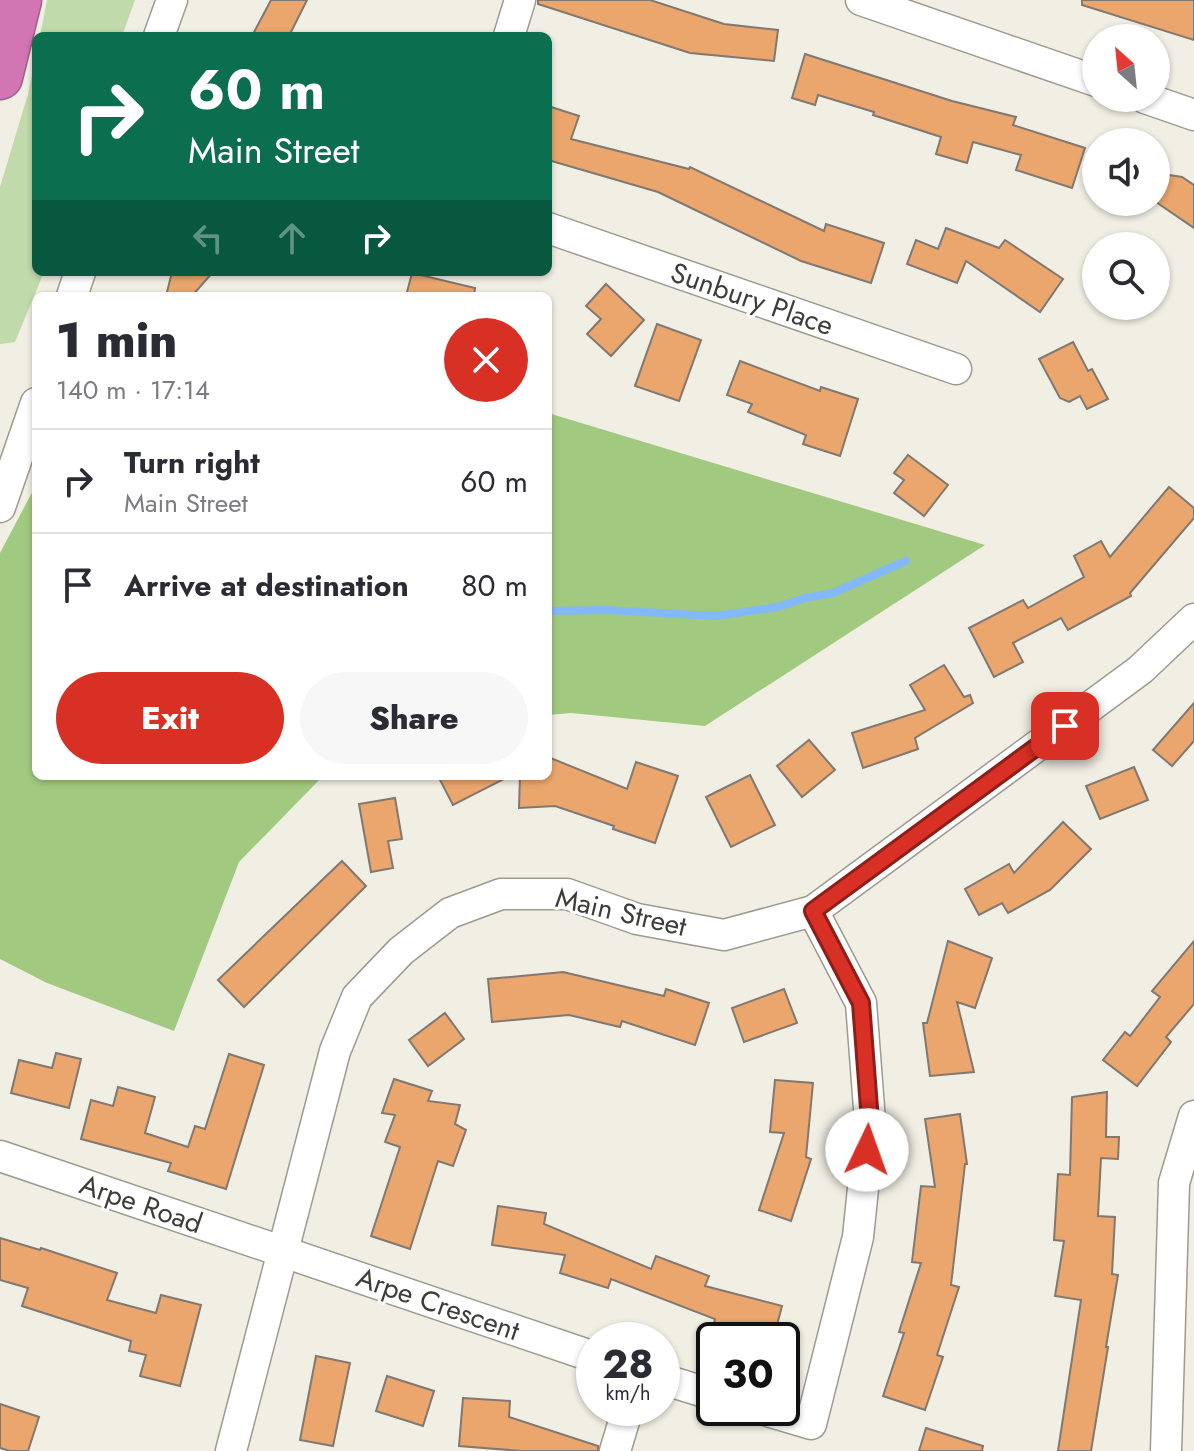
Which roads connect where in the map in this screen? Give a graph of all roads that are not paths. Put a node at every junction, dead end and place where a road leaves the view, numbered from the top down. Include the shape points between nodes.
1 (19, 0) edge
2 (172, 0) edge
3 (520, 0) edge
4 (861, 0) edge
5 (160, 32) edge
6 (510, 32) edge
7 (1082, 76) edge
8 (0, 77) edge
9 (1170, 107) edge
10 (1194, 115) edge
11 (552, 229) edge
12 (956, 369) dead end
13 (32, 415) edge
14 (0, 507) edge
15 (1194, 619) edge
16 (813, 911) junction
17 (1194, 1116) edge
18 (0, 1156) edge
19 (1188, 1162) edge
20 (282, 1252) junction
21 (576, 1351) edge
22 (800, 1421) edge
23 (623, 1426) edge
24 (231, 1451) edge
25 (615, 1451) edge
26 (1166, 1451) edge

1 - 8 highway
2 - 5 street
3 - 6 street
4 - 7 street
9 - 10 street
11 - 12 street, Sunbury Place
13 - 14 street
15 - 16 street, Main Street via 1140,670
16 - 20 street, Main Street via 724,935 637,919 567,894 501,894 450,913 401,951 357,997 335,1051
16 - 22 street via 861,1003 870,1121 860,1223 811,1424
17 - 19 street
18 - 20 street, Arpe Road
19 - 26 street via 1174,1183
20 - 21 street, Arpe Crescent
20 - 24 street, Main Street
23 - 25 street

